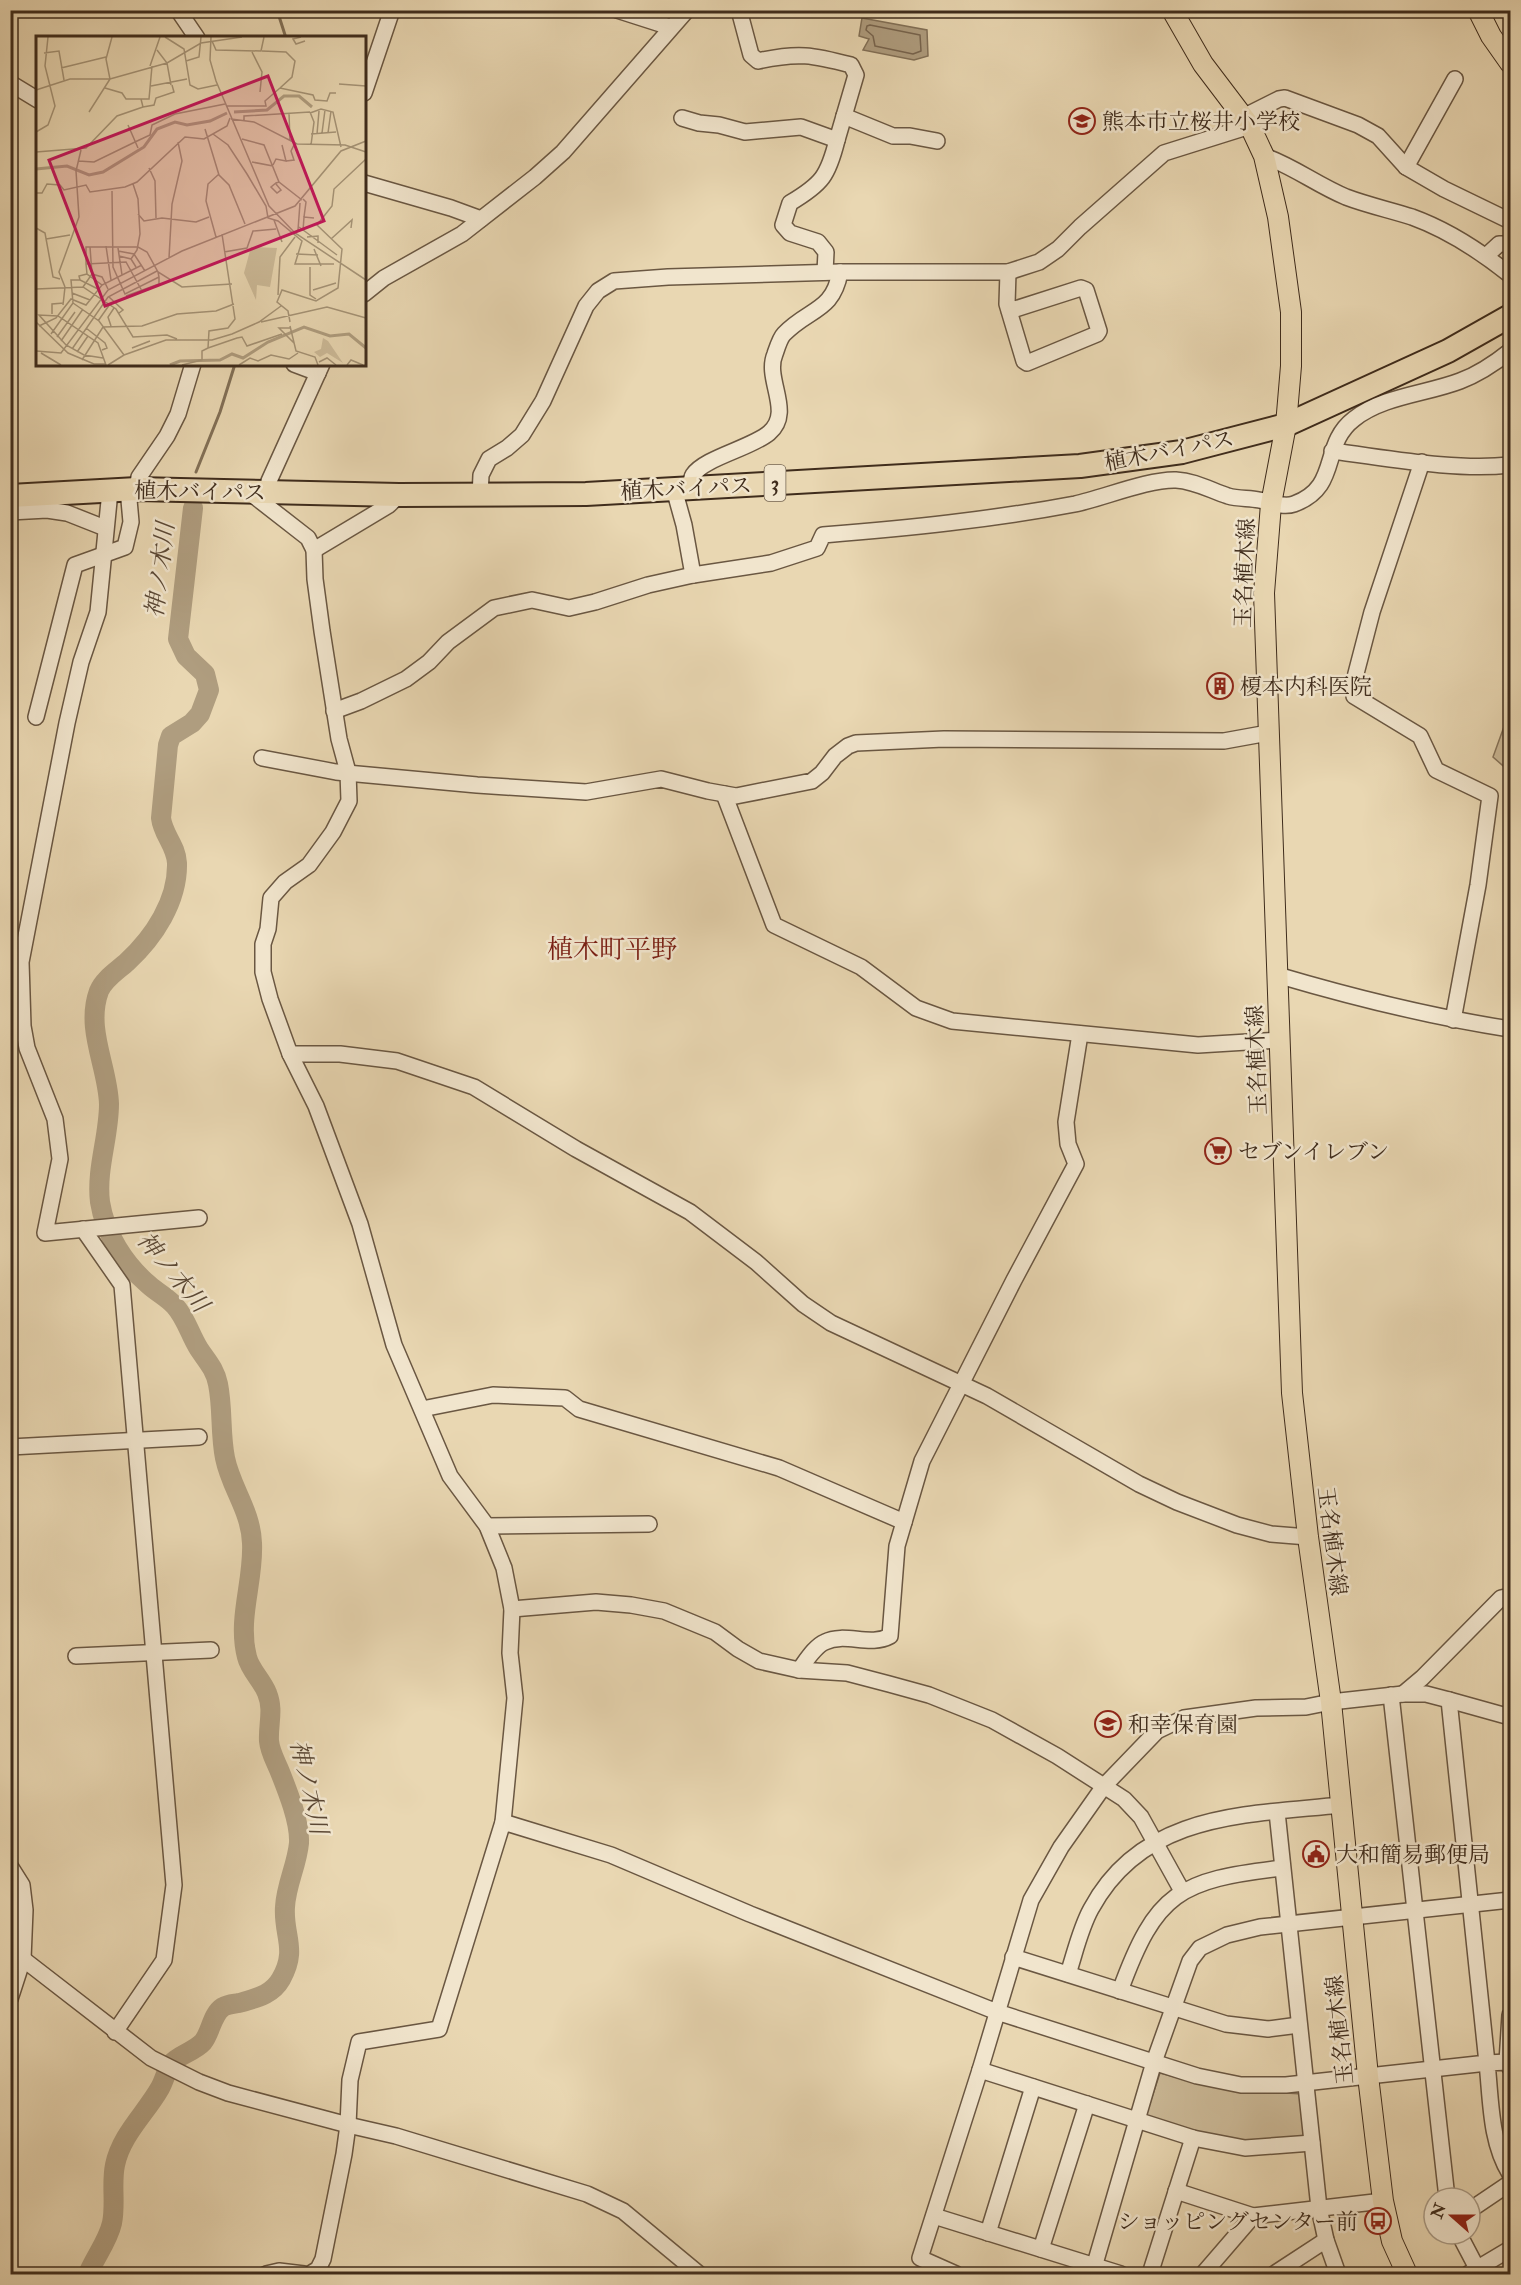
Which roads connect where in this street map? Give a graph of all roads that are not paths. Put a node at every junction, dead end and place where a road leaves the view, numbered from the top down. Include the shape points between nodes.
1 (178, 10) edge
2 (392, 10) edge
3 (617, 10) edge
4 (687, 10) edge
5 (738, 10) edge
6 (1172, 10) edge
7 (1478, 10) edge
8 (670, 27) junction
9 (196, 36) edge
10 (1510, 63) edge
11 (1455, 79) dead end
12 (10, 83) edge
13 (366, 87) edge
14 (36, 99) edge
15 (844, 116) junction
16 (682, 118) dead end
17 (1247, 121) junction
18 (837, 140) junction
19 (937, 141) dead end
20 (1263, 156) junction
21 (1406, 167) junction
22 (366, 184) edge
23 (481, 219) junction
24 (1510, 221) edge
25 (1510, 244) edge
26 (1486, 256) junction
27 (833, 272) junction
28 (1008, 272) junction
29 (1510, 275) edge
30 (366, 292) edge
31 (1009, 311) junction
32 (1510, 316) edge
33 (1510, 351) edge
34 (192, 366) edge
35 (304, 366) edge
36 (320, 369) edge
37 (1286, 425) junction
38 (1332, 451) junction
39 (1422, 462) junction
40 (1510, 465) edge
41 (137, 489) junction
42 (682, 489) junction
43 (110, 491) junction
44 (259, 492) junction
45 (399, 495) junction
46 (10, 496) edge
47 (480, 496) junction
48 (1271, 504) junction
49 (10, 512) edge
50 (105, 528) junction
51 (314, 550) junction
52 (103, 555) junction
53 (693, 575) junction
54 (334, 711) junction
55 (36, 717) dead end
56 (1268, 733) junction
57 (262, 758) dead end
58 (348, 772) junction
59 (724, 794) junction
60 (1277, 975) junction
61 (1453, 1020) junction
62 (1510, 1029) edge
63 (1080, 1034) junction
64 (1279, 1040) junction
65 (290, 1054) junction
66 (199, 1218) dead end
67 (82, 1229) junction
68 (963, 1384) junction
69 (422, 1409) junction
70 (200, 1437) dead end
71 (137, 1440) junction
72 (10, 1447) edge
73 (904, 1522) junction
74 (649, 1524) dead end
75 (487, 1526) junction
76 (1308, 1537) junction
77 (1510, 1596) edge
78 (512, 1609) junction
79 (212, 1650) dead end
80 (154, 1653) junction
81 (75, 1656) dead end
82 (799, 1670) junction
83 (1397, 1695) junction
84 (1449, 1700) junction
85 (1330, 1702) junction
86 (1510, 1717) edge
87 (1104, 1786) junction
88 (1341, 1805) junction
89 (1277, 1812) junction
90 (502, 1822) junction
91 (1154, 1842) junction
92 (10, 1866) edge
93 (1282, 1868) junction
94 (1182, 1891) junction
95 (1510, 1900) edge
96 (1469, 1904) junction
97 (1415, 1910) junction
98 (1352, 1917) junction
99 (1288, 1924) junction
100 (1013, 1957) junction
101 (23, 1959) junction
102 (1068, 1974) junction
103 (1120, 1990) junction
104 (10, 1999) edge
105 (1174, 2007) junction
106 (997, 2012) junction
107 (1510, 2014) edge
108 (1299, 2025) junction
109 (115, 2032) junction
110 (1154, 2062) junction
111 (1487, 2063) junction
112 (1509, 2065) edge
113 (1432, 2068) junction
114 (980, 2070) junction
115 (1368, 2076) junction
116 (1306, 2083) junction
117 (1033, 2087) junction
118 (1087, 2104) junction
119 (1137, 2120) junction
120 (348, 2125) junction
121 (1193, 2138) junction
122 (1312, 2143) junction
123 (1510, 2174) edge
124 (1510, 2183) edge
125 (1446, 2186) edge
126 (1176, 2191) junction
127 (1383, 2201) junction
128 (1482, 2202) edge
129 (1319, 2208) junction
130 (934, 2216) junction
131 (1253, 2216) junction
132 (988, 2233) junction
133 (1326, 2240) junction
134 (1464, 2246) edge
135 (1041, 2249) junction
136 (1510, 2249) edge
137 (1093, 2271) edge
138 (1475, 2273) edge
139 (266, 2274) edge
140 (304, 2274) edge
141 (310, 2274) edge
142 (699, 2274) edge
143 (956, 2274) edge
144 (1121, 2274) edge
145 (1150, 2274) edge
146 (1203, 2274) edge
147 (1274, 2274) edge
148 (1338, 2274) edge
149 (1407, 2274) edge

1 - 9 street
2 - 13 street
3 - 8 street
4 - 8 street
5 - 15 street via 751,55 759,61 799,54 851,65 856,75
6 - 17 main road, 玉名植木線 via 1203,64
7 - 10 main road
8 - 23 street via 563,152
11 - 21 street
12 - 14 street
15 - 18 street
15 - 19 street via 893,136
16 - 18 street via 745,132 801,127
17 - 20 main road, 玉名植木線
17 - 21 street via 1285,98 1378,136
17 - 28 street via 1164,153 1058,249 1039,262
18 - 27 street via 827,174 790,203 783,225 790,233 818,242
20 - 26 street via 1347,198 1413,218 1472,245
20 - 37 main road, 玉名植木線 via 1278,217 1291,312
21 - 24 street
22 - 23 street
23 - 30 street
25 - 26 street via 1499,244
26 - 29 street
27 - 28 street
27 - 42 street via 837,287 829,300 783,335 773,358 780,405 772,431 700,467
27 - 47 street via 614,281 598,291 586,306 543,401 522,435 489,459 482,475
28 - 31 street
31 - 31 street via 1027,363 1099,331 1086,290 1081,288
32 - 37 highway, 植木バイパス / 3 via 1448,351
33 - 38 street via 1488,368 1460,381 1375,407 1354,418 1339,432
34 - 41 street via 178,414 139,477
35 - 36 street
36 - 44 street via 269,481
37 - 42 highway, 植木バイパス / 3 via 1182,452 1080,466
37 - 48 main road, 玉名植木線
38 - 39 street
38 - 48 street via 1321,486 1291,505
39 - 40 street
39 - 61 street via 1372,612 1353,685 1354,696 1420,736 1436,770 1490,796
41 - 43 highway, 植木バイパス / 3
41 - 44 highway, 植木バイパス / 3
41 - 52 street via 129,500 125,547
42 - 47 highway, 植木バイパス / 3
42 - 53 street
43 - 46 highway, 植木バイパス / 3
43 - 50 street
44 - 45 highway, 植木バイパス / 3
44 - 51 street via 308,538
45 - 47 highway, 植木バイパス / 3
45 - 51 street
48 - 53 street via 1172,480 1077,504 1001,517 823,535 817,548 771,563
48 - 56 main road, 玉名植木線 via 1264,593
49 - 50 street via 67,513
50 - 52 street
51 - 54 street
52 - 55 street via 75,565
52 - 67 street via 98,612 67,723 21,962 27,1048 55,1119 60,1159 45,1233
53 - 54 street via 568,608 532,600 494,608 406,679
54 - 58 street
56 - 59 street via 1224,741 944,739 856,743 835,756 812,781 736,796
56 - 60 main road, 玉名植木線
57 - 58 street via 317,770
58 - 59 street via 586,792 661,779
58 - 65 street via 349,801 333,832 309,865 271,897 263,972
59 - 63 street via 774,925 861,967 916,1008 952,1021
60 - 61 street
60 - 64 main road, 玉名植木線
61 - 62 street
63 - 64 street via 1198,1045
63 - 68 street via 1066,1122 1076,1164
64 - 76 main road, 玉名植木線 via 1292,1393
65 - 68 street via 340,1054 398,1061 474,1087 690,1212 756,1262 802,1304 831,1323
65 - 69 street via 316,1106 356,1213 394,1345
66 - 67 street
67 - 71 street via 122,1285
68 - 73 street via 922,1461
68 - 76 street via 1177,1502 1237,1525 1271,1534
69 - 73 street via 493,1395 565,1398 579,1409 779,1468
69 - 75 street via 450,1476
70 - 71 street
71 - 72 street
71 - 80 street
73 - 82 street via 897,1546 890,1636 881,1641 824,1642
74 - 75 street
75 - 78 street via 504,1569
76 - 85 main road, 玉名植木線
77 - 83 street via 1501,1598 1422,1678
78 - 82 street via 596,1602 664,1611 715,1632 759,1661
78 - 90 street via 510,1653 515,1698
79 - 80 street
80 - 81 street
80 - 109 street via 174,1885 164,1960
82 - 87 street via 847,1673 929,1695 992,1720
83 - 84 street via 1426,1694
83 - 85 street
83 - 97 street
84 - 86 street
84 - 96 street
85 - 87 street via 1184,1718 1157,1731
85 - 88 main road, 玉名植木線
87 - 91 street via 1141,1817
87 - 100 street via 1061,1847 1031,1900
88 - 89 street
88 - 98 main road, 玉名植木線
89 - 91 street via 1201,1822
89 - 93 street
90 - 106 street via 611,1855
90 - 120 street via 439,2029 358,2042 350,2080
91 - 94 street
91 - 102 street via 1116,1873 1096,1901
92 - 101 street via 22,1885
93 - 94 street via 1242,1872
93 - 99 street
94 - 103 street via 1150,1923
95 - 96 street
96 - 97 street
96 - 111 street
97 - 98 street
97 - 113 street
98 - 99 street
98 - 115 main road, 玉名植木線
99 - 105 street via 1227,1935 1200,1948 1185,1972
99 - 108 street
100 - 102 street
100 - 106 street
101 - 104 street
101 - 109 street
102 - 103 street
103 - 105 street
105 - 108 street via 1226,2024 1268,2029
105 - 110 street
106 - 110 street
106 - 114 street
107 - 112 street
108 - 116 street
109 - 120 street via 161,2065 199,2082
110 - 116 street via 1240,2085
110 - 119 street
111 - 112 street
111 - 113 street
111 - 123 street via 1495,2132 1500,2155
113 - 115 street
113 - 125 street
114 - 117 street
114 - 130 street
115 - 116 street
115 - 127 main road, 玉名植木線
116 - 122 street
117 - 118 street
117 - 132 street
118 - 119 street
118 - 135 street
119 - 121 street
119 - 137 street
120 - 141 street via 322,2259 318,2269
120 - 142 street via 587,2194 623,2211
121 - 122 street via 1245,2148
121 - 126 street
122 - 129 street
124 - 128 street
126 - 131 street
126 - 145 street
127 - 129 street
127 - 149 main road, 玉名植木線 via 1392,2241
129 - 131 street
129 - 133 street
130 - 132 street
130 - 143 street via 920,2258
131 - 146 street
132 - 135 street
133 - 147 street
133 - 148 street
134 - 138 street
135 - 137 street
136 - 138 street
137 - 144 street
139 - 140 street

